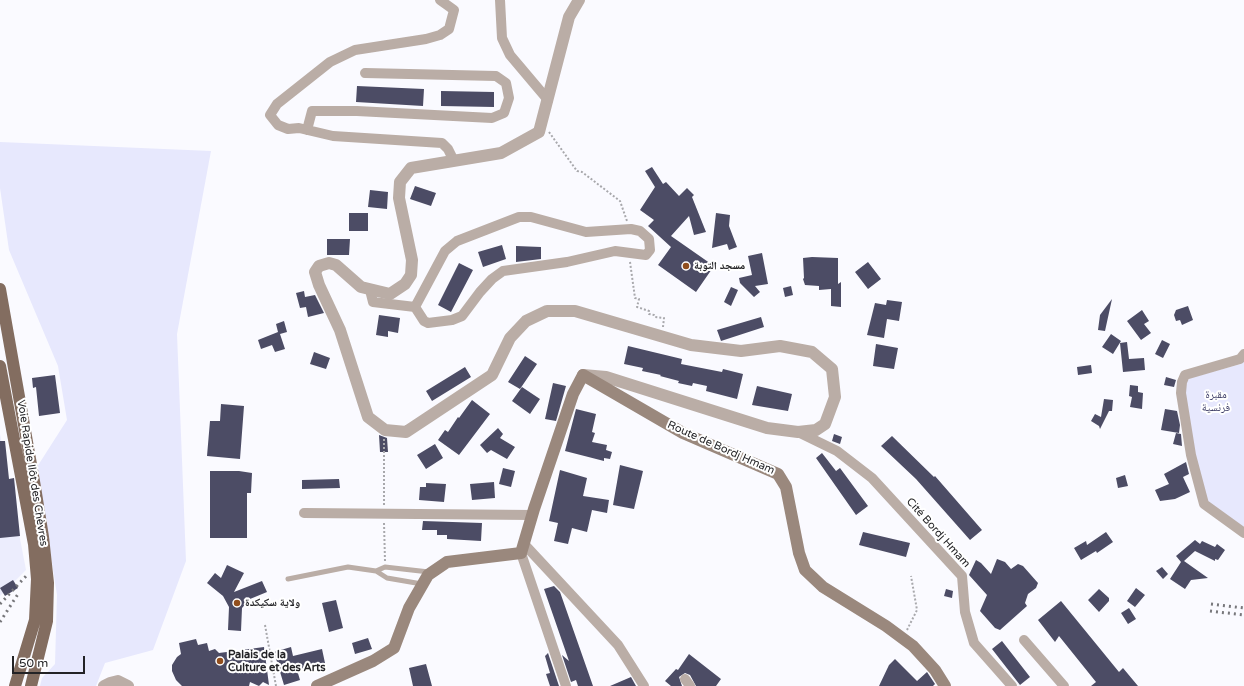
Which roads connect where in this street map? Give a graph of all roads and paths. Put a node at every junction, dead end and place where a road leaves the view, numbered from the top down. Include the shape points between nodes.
1 (440, 0) edge
2 (500, 0) edge
3 (579, 0) edge
4 (365, 73) dead end
5 (548, 100) junction
6 (542, 122) junction
7 (307, 130) junction
8 (454, 161) junction
9 (631, 229) junction
10 (629, 253) junction
11 (0, 289) edge
12 (370, 290) junction
13 (415, 307) junction
14 (661, 336) junction
15 (1244, 354) edge
16 (0, 366) edge
17 (583, 375) junction
18 (384, 430) junction
19 (798, 432) junction
20 (304, 513) dead end
21 (384, 514) junction
22 (532, 515) junction
23 (1244, 533) edge
24 (522, 549) junction
25 (385, 567) junction
26 (376, 571) junction
27 (432, 572) junction
28 (911, 576) dead end
29 (288, 579) dead end
30 (423, 584) junction
31 (265, 625) dead end
32 (903, 639) junction
33 (1024, 640) dead end
34 (40, 657) junction
35 (15, 686) edge
36 (26, 686) edge
37 (31, 686) edge
38 (104, 686) edge
39 (128, 686) edge
40 (276, 686) edge
41 (317, 686) edge
42 (566, 686) edge
43 (644, 686) edge
44 (945, 686) edge
45 (1012, 686) edge
46 (1064, 686) edge

1 - 7 street via 454,10 449,29 426,39 355,50 330,62 277,104 270,115 278,126
2 - 5 street via 502,38 510,55
3 - 5 street via 569,17
4 - 7 street via 496,76 506,83 509,98 504,113 492,118 312,111
5 - 6 street
6 - 8 street via 539,132 501,153
6 - 9 path via 577,171 582,172 620,201
7 - 8 street via 333,136 442,143
8 - 12 street via 411,168 400,182 399,198 412,260 411,275 405,284 390,294
9 - 10 street via 640,231 648,239 650,250 646,255
9 - 13 street via 586,232 531,217 519,217 457,240 445,251
10 - 13 street via 615,251 567,262 503,271 480,292 462,316 452,320 428,323
10 - 14 path via 635,298 639,299 637,307 664,318
11 - 34 main road, Voie Rapide Ilôt des Chèvres via 43,537 48,583 48,611
12 - 13 street via 373,302
12 - 18 street via 361,287 336,265 329,263 317,268 316,278 340,330 368,417
14 - 18 street via 575,311 547,311 526,321 510,338 492,375 406,432
14 - 19 street via 691,345 740,351 780,346 812,352 832,369 835,397 825,424 816,430
15 - 23 street via 1240,359 1185,375 1181,393 1191,455 1204,504
16 - 35 main road, Voie Rapide Ilôt des Chèvres via 34,544 37,579 35,620
17 - 19 street via 606,377 767,428
17 - 22 main road via 573,394
17 - 32 main road, Route de Bordj Hmam via 683,433 778,474 786,487 799,553 805,570 823,587
18 - 21 path
19 - 45 street, Cité Bordj Hmam via 837,451 872,478 962,576 965,612 974,643
20 - 21 street
21 - 22 street
21 - 25 path
22 - 24 main road
24 - 27 main road via 447,562
24 - 42 street
24 - 43 street via 618,645
25 - 26 lane
25 - 27 lane
26 - 29 lane via 348,567
26 - 30 lane via 386,578
27 - 30 main road
28 - 32 path via 917,610
30 - 41 main road via 409,608 394,648 373,661
31 - 40 path
32 - 44 main road, Route de Bordj Hmam via 913,646
33 - 46 street
34 - 36 main road via 32,667
34 - 37 main road, Voie Rapide Ilôt des Chèvres
38 - 39 street via 118,681

